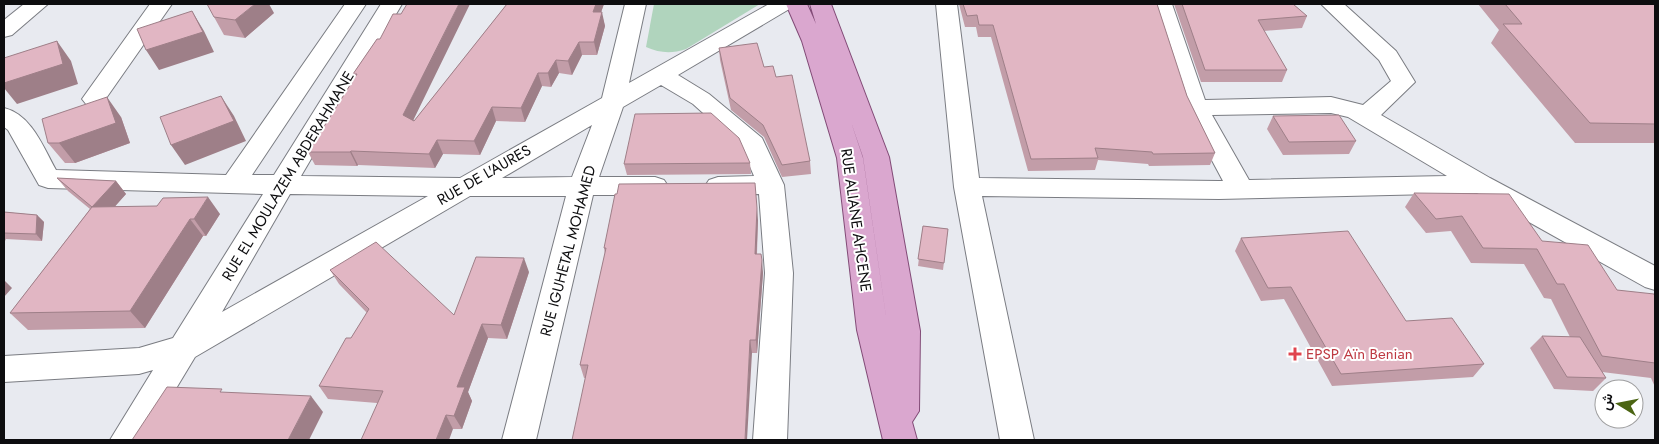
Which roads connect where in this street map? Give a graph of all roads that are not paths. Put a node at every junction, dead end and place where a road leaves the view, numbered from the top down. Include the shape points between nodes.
1 (37, 4) edge
2 (161, 4) edge
3 (355, 4) edge
4 (391, 4) edge
5 (635, 4) edge
6 (784, 4) edge
7 (797, 4) edge
8 (820, 4) edge
9 (946, 4) edge
10 (1161, 4) edge
11 (1332, 4) edge
12 (4, 30) edge
13 (661, 75) junction
14 (94, 99) edge
15 (613, 101) junction
16 (1196, 108) junction
17 (4, 116) edge
18 (1366, 116) junction
19 (233, 184) junction
20 (283, 184) junction
21 (1480, 184) junction
22 (771, 185) junction
23 (464, 187) junction
24 (582, 187) junction
25 (967, 187) junction
26 (1241, 189) junction
27 (1655, 279) edge
28 (184, 348) junction
29 (4, 369) edge
30 (127, 440) edge
31 (519, 440) edge
32 (770, 440) edge
33 (901, 440) edge
34 (1018, 440) edge

1 - 12 street
2 - 14 street
3 - 19 street
4 - 20 street, RUE EL MOULAZEM ABDERAHMANE
5 - 15 street, RUE IGUHETAL MOHAMED
6 - 13 street, RUE DE L'AURES
7 - 33 main road, RUE ALIANE AHCENE via 813,41 850,158 872,330
8 - 33 main road, RUE ALIANE AHCENE via 876,157 905,331
9 - 25 street
10 - 16 street
11 - 18 street via 1388,56 1403,82
13 - 15 street, RUE DE L'AURES
13 - 22 street via 700,99 753,144
15 - 23 street, RUE DE L'AURES
15 - 24 street, RUE IGUHETAL MOHAMED
16 - 18 street via 1331,105
16 - 26 street
17 - 19 street via 18,126 48,179
18 - 21 street
19 - 20 street
20 - 23 street
20 - 28 street, RUE EL MOULAZEM ABDERAHMANE
21 - 26 street
21 - 27 street
22 - 24 street
22 - 32 street via 779,272
23 - 24 street
23 - 28 street, RUE DE L'AURES
24 - 31 street, RUE IGUHETAL MOHAMED
25 - 26 street
25 - 34 street
28 - 29 street via 139,361
28 - 30 street, RUE EL MOULAZEM ABDERAHMANE

